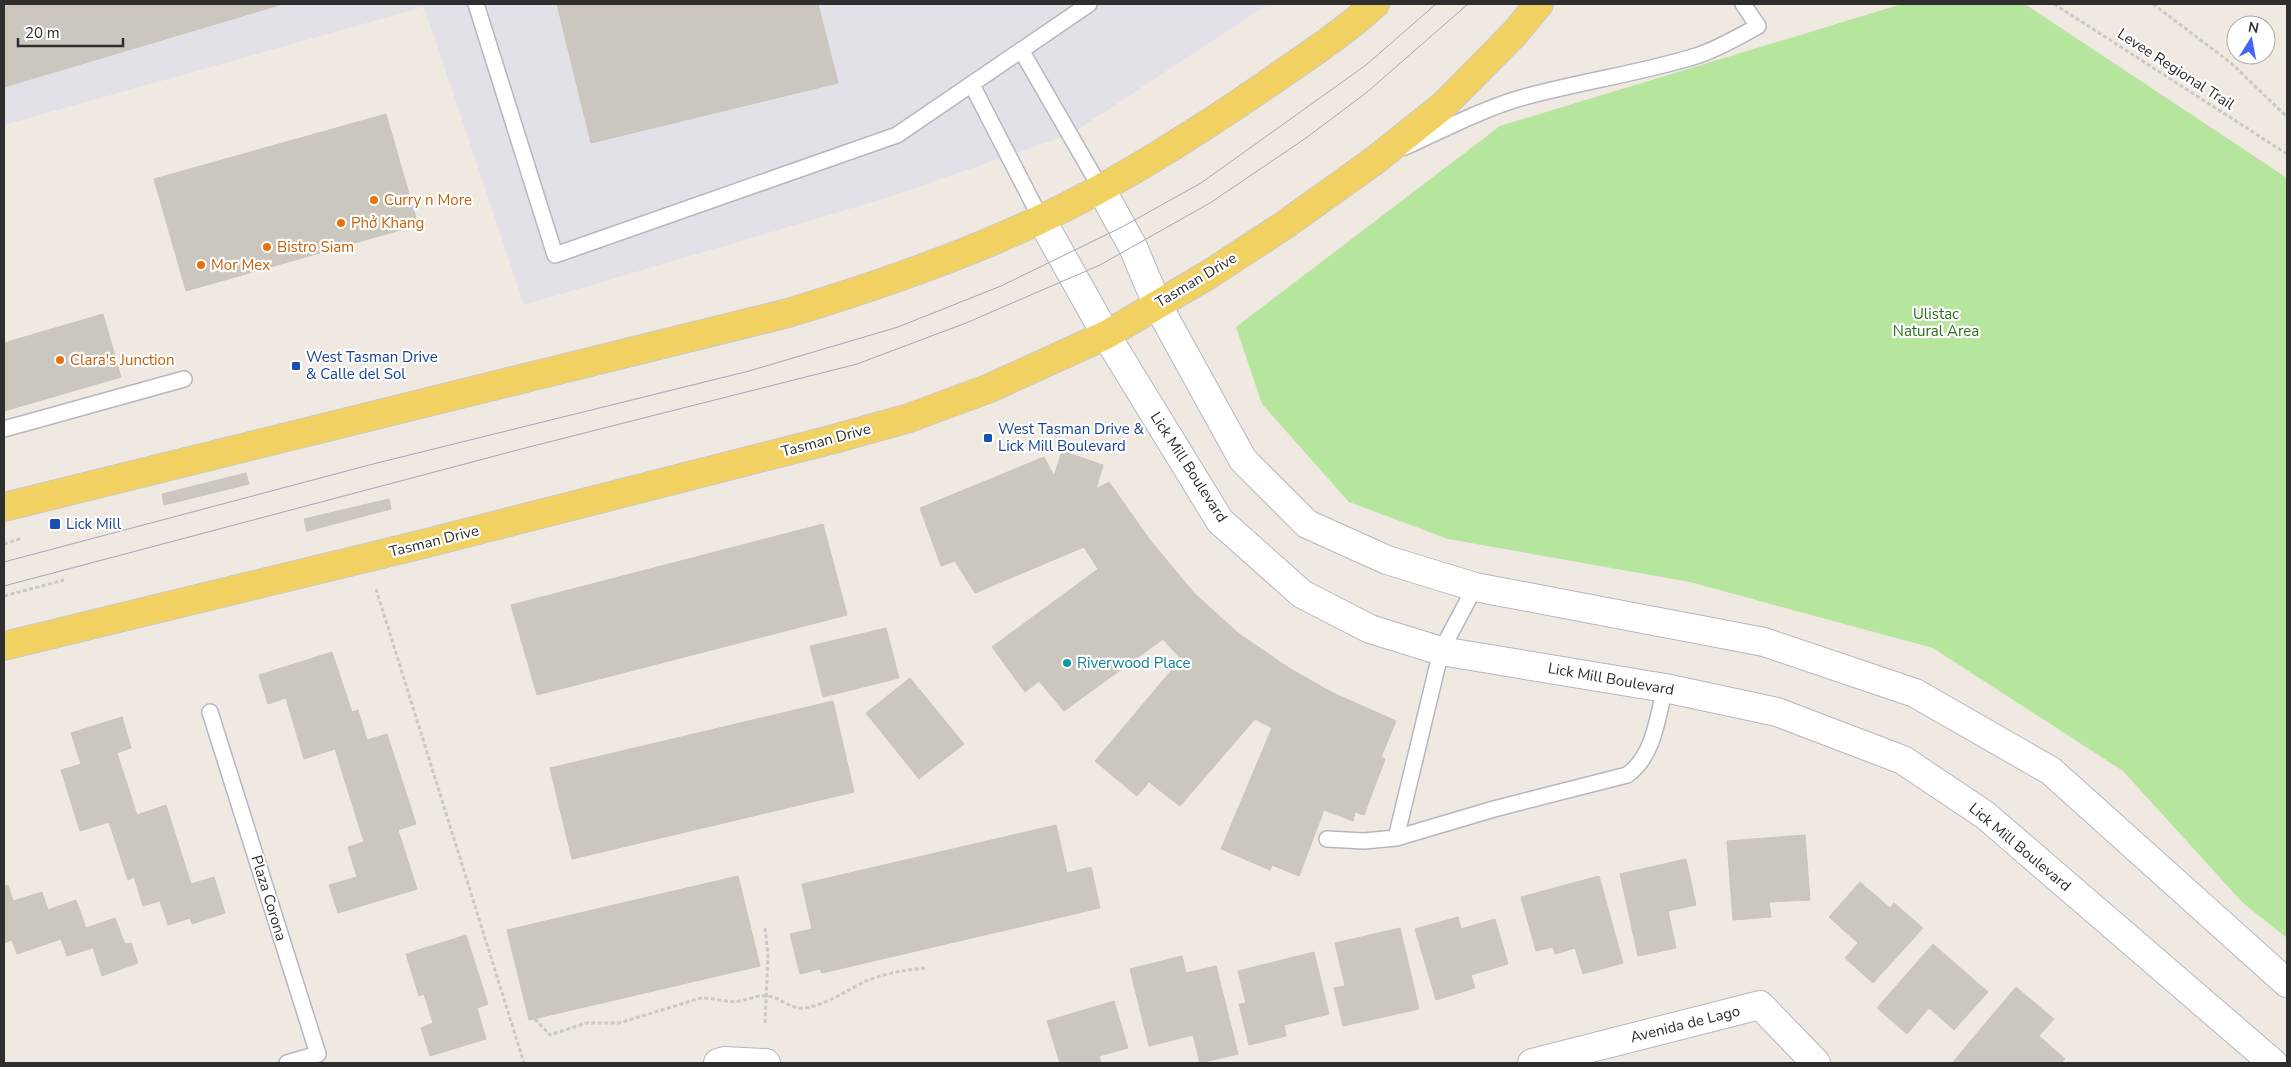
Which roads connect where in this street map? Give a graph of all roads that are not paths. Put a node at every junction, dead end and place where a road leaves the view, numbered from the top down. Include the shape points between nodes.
1 (476, 4) edge
2 (1089, 4) edge
3 (1375, 4) edge
4 (1539, 4) edge
5 (1743, 4) edge
6 (1021, 50) junction
7 (972, 85) junction
8 (1374, 161) junction
9 (1100, 187) junction
10 (1041, 219) junction
11 (1157, 304) junction
12 (1106, 335) junction
13 (184, 379) dead end
14 (4, 429) edge
15 (4, 508) edge
16 (1475, 588) junction
17 (4, 646) edge
18 (1441, 651) junction
19 (1665, 688) junction
20 (210, 712) dead end
21 (1396, 838) junction
22 (1328, 839) dead end
23 (2287, 983) edge
24 (287, 1063) edge
25 (718, 1063) edge
26 (766, 1063) edge
27 (1532, 1063) edge
28 (1816, 1063) edge
29 (2273, 1063) edge

1 - 7 lane via 555,255 897,135
2 - 6 lane
3 - 9 main road via 1212,122
4 - 8 main road, Tasman Drive via 1444,105
5 - 8 lane via 1758,26 1727,44 1697,56 1526,96
6 - 7 lane
6 - 9 lane
7 - 10 lane
8 - 11 main road, Tasman Drive via 1283,226
9 - 10 main road
9 - 11 main road via 1133,247
10 - 12 main road, Lick Mill Boulevard
10 - 15 main road via 935,264 788,313
11 - 12 main road, Tasman Drive
11 - 16 main road via 1244,460 1307,524 1387,560
12 - 17 main road, Tasman Drive via 990,388 908,418 852,434 419,545
12 - 18 main road, Lick Mill Boulevard via 1220,521 1302,594 1370,629
13 - 14 lane
16 - 18 lane
16 - 23 main road via 1764,642 1915,693 2051,771
18 - 19 main road, Lick Mill Boulevard
18 - 21 lane
19 - 21 lane via 1647,755 1627,775
19 - 29 main road, Lick Mill Boulevard via 1777,712 1903,760 1985,815
20 - 24 lane, Plaza Corona via 318,1054
21 - 22 lane via 1364,841
25 - 26 main road
27 - 28 main road, Avenida de Lago via 1760,1005

